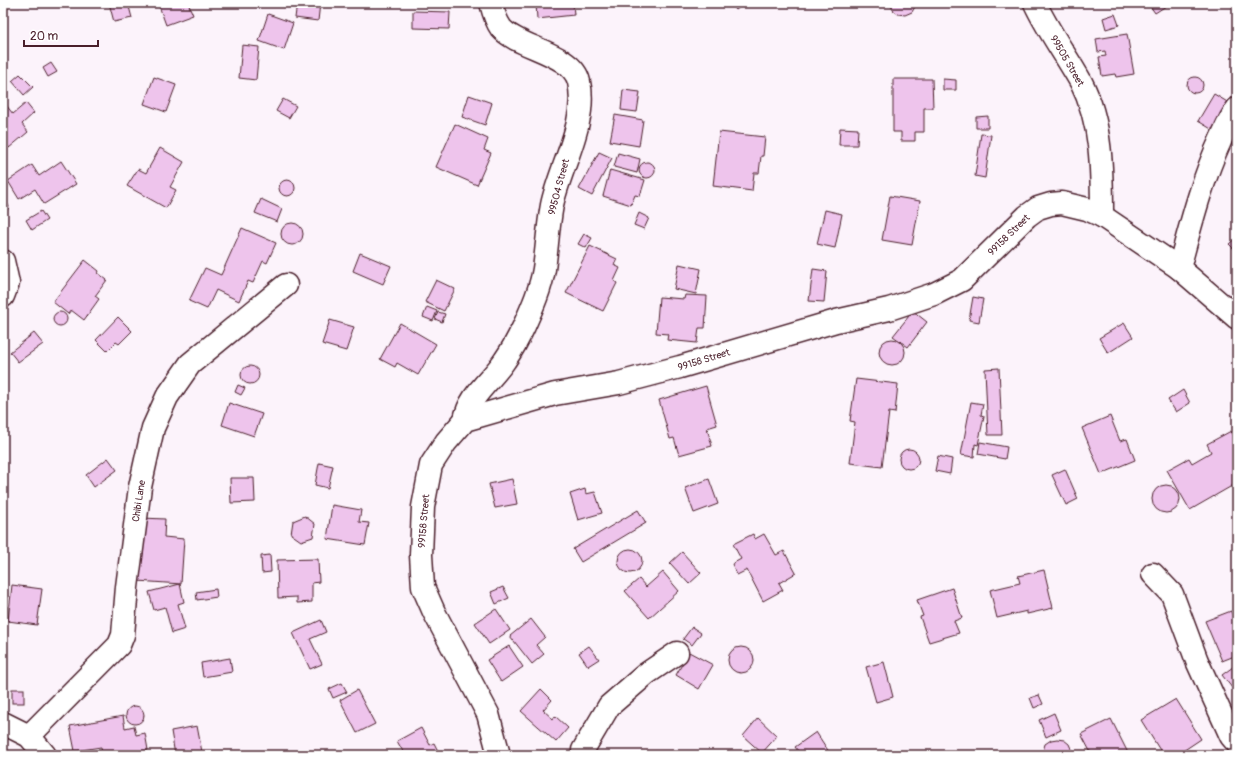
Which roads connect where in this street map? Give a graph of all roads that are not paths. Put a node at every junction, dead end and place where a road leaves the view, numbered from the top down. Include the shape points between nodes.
1 (491, 3) edge
2 (1035, 3) edge
3 (1237, 109) edge
4 (1102, 216) junction
5 (3, 261) edge
6 (1179, 268) junction
7 (286, 285) dead end
8 (3, 296) edge
9 (1237, 318) edge
10 (465, 420) junction
11 (1153, 574) dead end
12 (677, 653) dead end
13 (3, 724) edge
14 (30, 736) junction
15 (1237, 743) edge
16 (46, 755) edge
17 (500, 755) edge
18 (583, 755) edge

1 - 10 street, 99504 Street via 502,28 514,38 548,53 575,73 581,97 579,118 552,205 544,270 535,299 524,326 505,360 468,406
2 - 4 street, 99505 Street via 1081,82 1094,117 1101,165
3 - 6 street via 1214,154 1198,198
4 - 6 street, 99158 Street
4 - 10 street, 99158 Street via 1076,205 1062,203 1038,208 962,280 934,294 673,369 619,383 555,394
5 - 8 street via 8,283
6 - 9 street, 99158 Street
7 - 14 street, Chibi Lane via 190,364 167,397 153,428 140,487 123,635 119,645
10 - 17 street, 99158 Street via 431,465 423,507 423,587 488,714
11 - 15 street via 1172,594 1197,661 1231,736
12 - 18 street via 646,674 608,706 583,750
13 - 14 street
14 - 16 street

